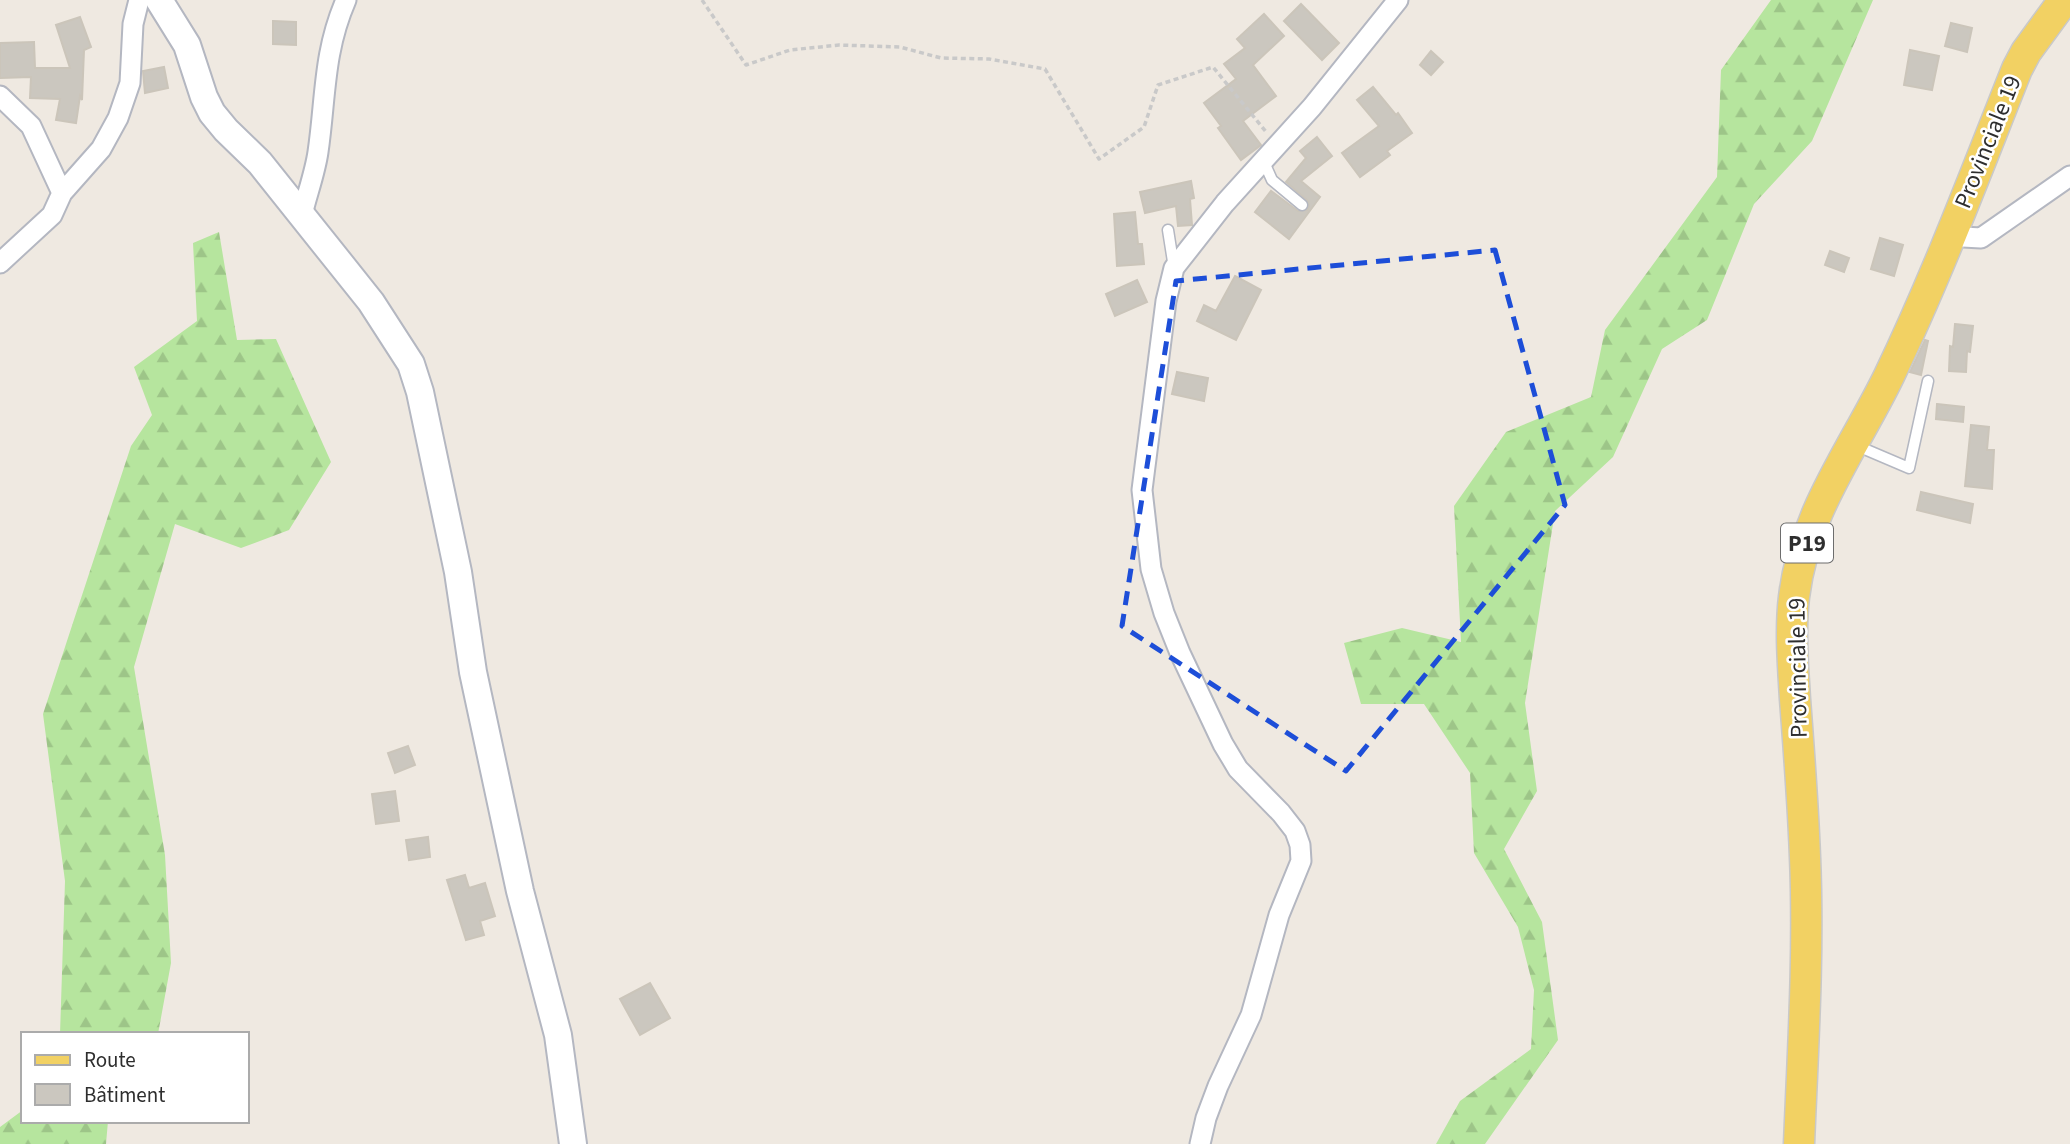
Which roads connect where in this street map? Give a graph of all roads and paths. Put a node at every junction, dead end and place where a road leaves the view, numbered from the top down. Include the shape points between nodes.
1 (138, 0) edge
2 (159, 0) edge
3 (346, 0) edge
4 (702, 0) edge
5 (1398, 0) edge
6 (2064, 0) edge
7 (0, 96) edge
8 (1277, 145) junction
9 (1263, 160) junction
10 (2070, 176) edge
11 (62, 192) junction
12 (1302, 205) dead end
13 (302, 215) junction
14 (1168, 230) dead end
15 (1952, 230) junction
16 (0, 263) edge
17 (1174, 268) junction
18 (1928, 381) dead end
19 (1852, 444) junction
20 (573, 1144) edge
21 (1200, 1144) edge
22 (1799, 1144) edge

1 - 11 street via 132,24 131,83 118,118 101,149
2 - 13 street via 187,45 212,113
3 - 13 street via 327,61 317,154
4 - 8 path via 746,65 790,50 839,46 900,47 941,58 989,59 1045,69 1099,159 1144,127 1158,85 1213,67
5 - 8 street
6 - 15 main road, Provinciale 19 / P19 via 2017,69
7 - 11 street via 31,126
8 - 9 street
9 - 12 lane via 1272,180
9 - 17 street
10 - 15 street via 1981,238 1963,237
11 - 16 street via 52,215
13 - 20 street via 396,338 421,393 458,572 473,672 520,891 558,1035
14 - 17 lane
15 - 19 main road, Provinciale 19 / P19 via 1888,379
17 - 21 street via 1142,490 1151,569 1180,653 1223,744 1238,769 1294,831 1301,861 1279,915 1251,1016 1218,1086
18 - 19 lane via 1909,468
19 - 22 main road, Provinciale 19 / P19 via 1826,490 1809,534 1794,598 1807,970

